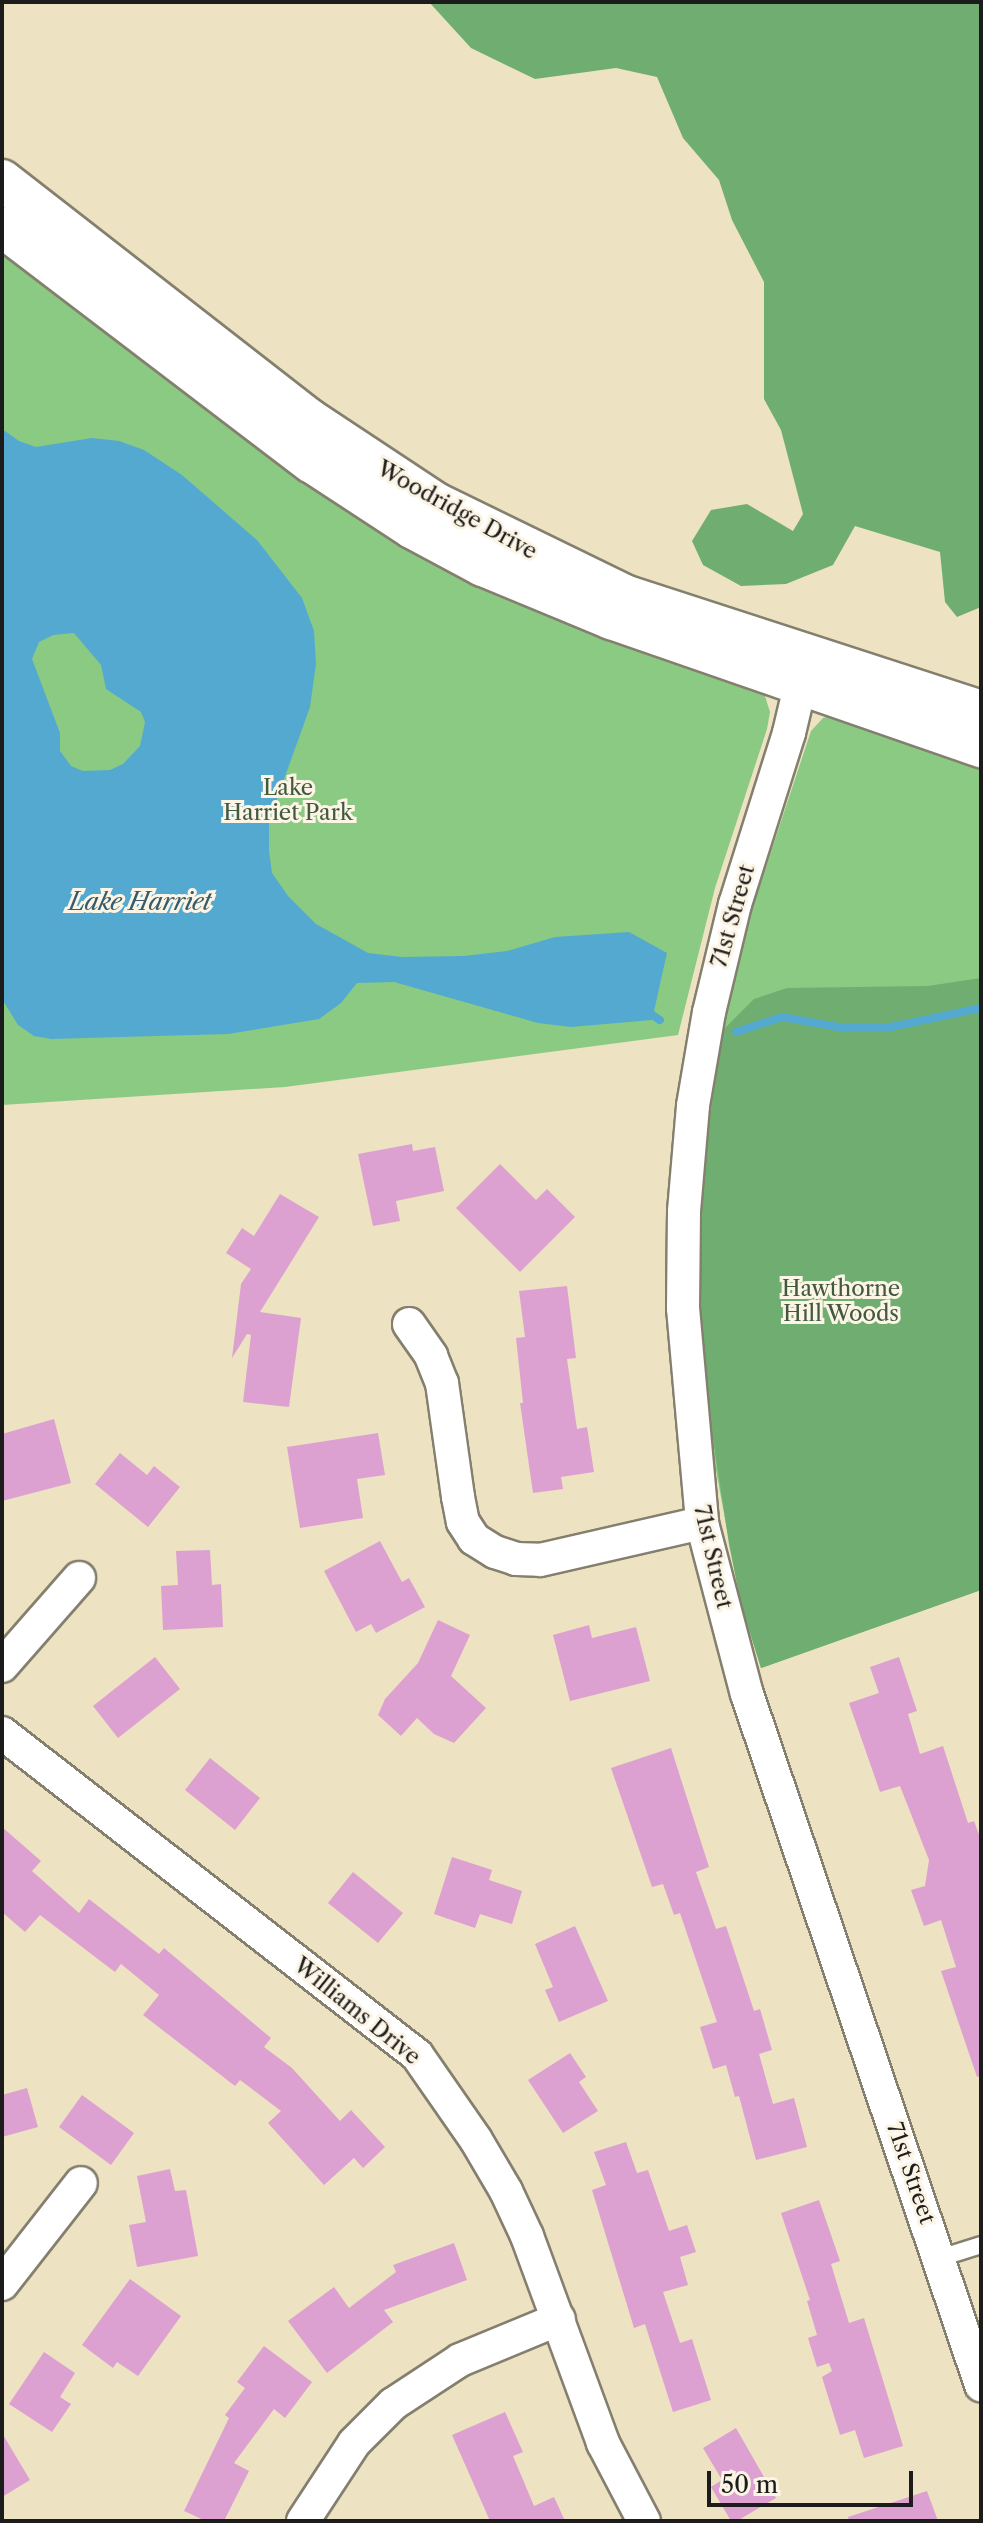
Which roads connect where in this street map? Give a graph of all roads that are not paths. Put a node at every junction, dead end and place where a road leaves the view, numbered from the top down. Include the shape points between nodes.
1 (2, 180) edge
2 (2, 227) edge
3 (804, 670) junction
4 (981, 711) edge
5 (981, 747) edge
6 (409, 1324) dead end
7 (702, 1523) junction
8 (79, 1578) dead end
9 (2, 1666) edge
10 (2, 1733) edge
11 (81, 2183) dead end
12 (981, 2245) edge
13 (940, 2258) junction
14 (2, 2284) edge
15 (559, 2319) junction
16 (981, 2385) edge
17 (303, 2521) edge
18 (644, 2521) edge

1 - 3 street, Woodridge Drive via 309,419 436,503 627,596
2 - 3 street, Woodridge Drive via 311,462 412,528 555,598
3 - 4 street, Woodridge Drive
3 - 5 street, Woodridge Drive via 854,706
3 - 7 street, 71st Street via 731,919 693,1106 683,1308
6 - 7 street via 442,1383 463,1522 474,1539 505,1556 540,1560
7 - 13 street, 71st Street via 747,1694
8 - 9 street
10 - 15 street, Williams Drive via 417,2055 506,2191
11 - 14 street
12 - 13 lane
13 - 16 street, 71st Street
15 - 17 street via 450,2365 393,2404 354,2443
15 - 18 street, Williams Drive via 603,2443

